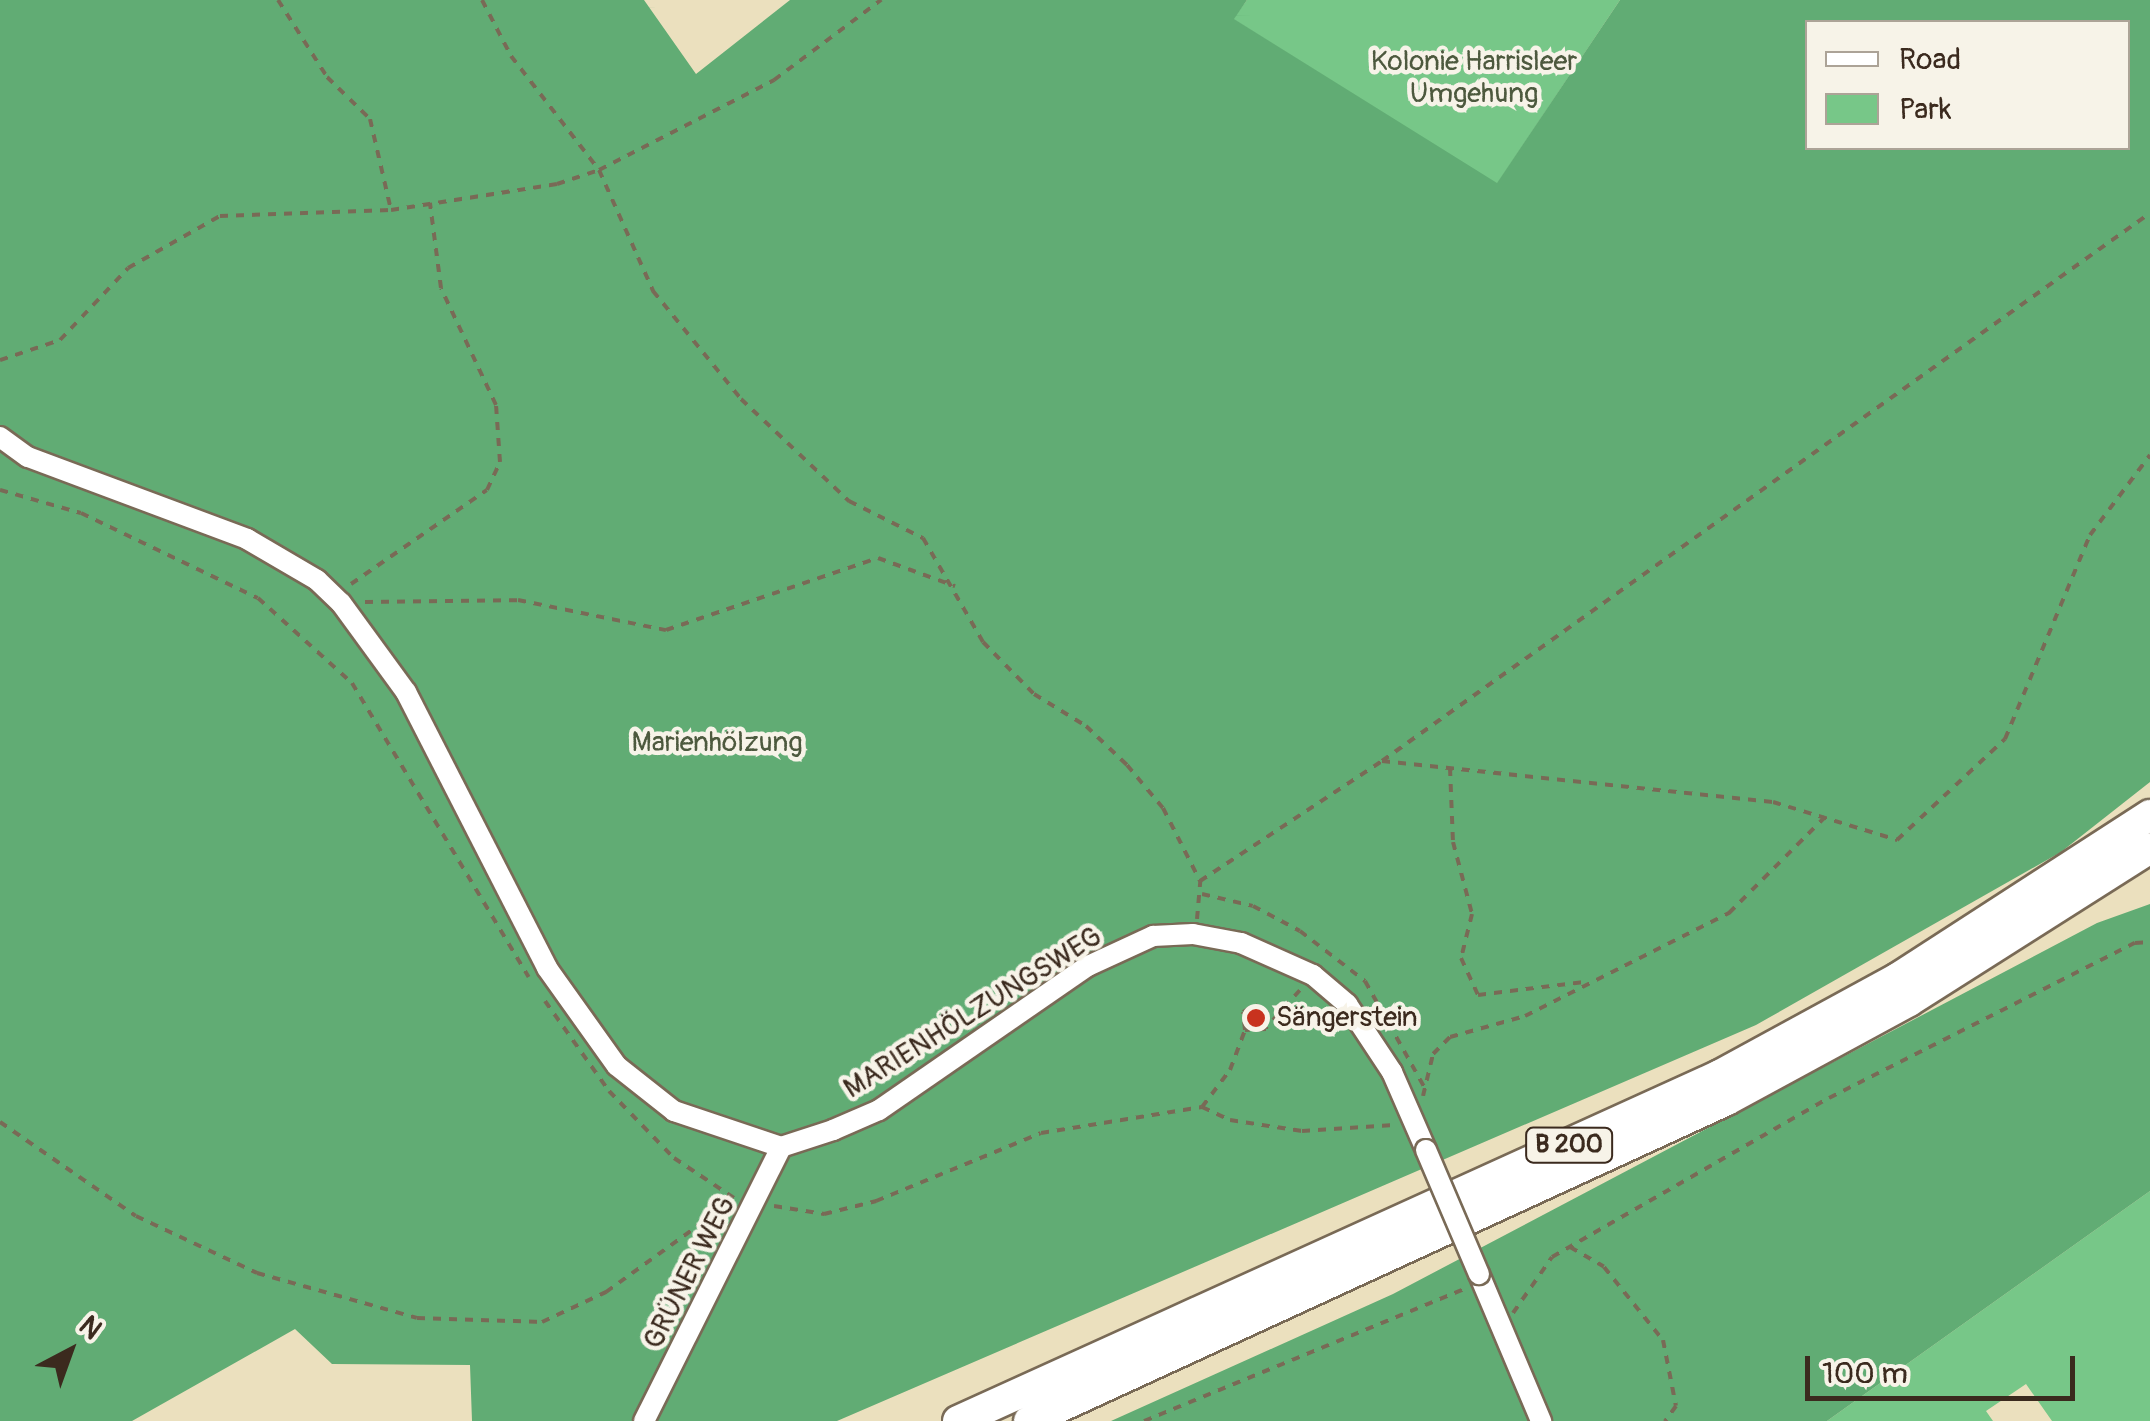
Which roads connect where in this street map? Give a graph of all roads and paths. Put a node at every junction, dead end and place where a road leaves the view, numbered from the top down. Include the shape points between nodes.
1 (278, 0) edge
2 (482, 0) edge
3 (881, 0) edge
4 (599, 170) junction
5 (430, 203) junction
6 (391, 210) junction
7 (2150, 212) edge
8 (0, 360) edge
9 (0, 436) edge
10 (2150, 455) edge
11 (0, 490) edge
12 (956, 586) junction
13 (341, 603) junction
14 (1382, 761) junction
15 (1450, 768) junction
16 (1827, 814) junction
17 (2150, 814) edge
18 (2150, 848) edge
19 (2150, 874) edge
20 (1200, 880) junction
21 (2082, 894) junction
22 (1193, 934) junction
23 (2150, 942) edge
24 (1314, 975) junction
25 (1588, 982) junction
26 (1271, 1021) junction
27 (1245, 1030) junction
28 (1202, 1107) junction
29 (1410, 1114) junction
30 (0, 1122) edge
31 (781, 1147) junction
32 (745, 1203) junction
33 (1570, 1246) junction
34 (1480, 1278) junction
35 (1502, 1329) junction
36 (644, 1421) edge
37 (958, 1421) edge
38 (1029, 1421) edge
39 (1144, 1421) edge
40 (1541, 1421) edge
41 (1665, 1421) edge

1 - 6 path via 327,77 370,119
2 - 4 path via 511,56
3 - 4 path via 774,80
4 - 5 path via 556,184
4 - 12 path via 653,291 741,399 849,501 923,538
5 - 6 path
5 - 13 path via 441,288 496,405 500,462 487,490 355,578
6 - 8 path via 220,216 128,268 60,340
7 - 14 path
9 - 13 street via 28,458 247,540 317,580
10 - 16 path via 2090,535 2005,740 1897,840
11 - 32 path via 81,513 258,598 352,684 498,931 609,1091 674,1158
12 - 13 path via 878,558 666,630 518,600
12 - 20 path via 983,642 1034,694 1086,726 1163,808
13 - 31 street via 406,692 498,880 590,1034 617,1066 674,1111
14 - 15 path
14 - 20 path
15 - 16 path via 1773,802
15 - 25 path via 1453,842 1472,914 1461,958 1478,994
16 - 25 path via 1729,913
17 - 37 highway, B 200 via 1898,978 1720,1075
18 - 21 highway, B 200
19 - 21 highway
20 - 22 path
21 - 38 highway, B 200 via 1909,1001 1727,1100
22 - 24 street, MARIENHÖLZUNGSWEG via 1241,943
22 - 31 street, MARIENHÖLZUNGSWEG via 1153,936 1088,966 879,1110
23 - 33 path via 2135,943 1828,1098
24 - 26 path
24 - 29 street, MARIENHÖLZUNGSWEG via 1373,1038
25 - 29 path via 1525,1016 1450,1037 1433,1054 1427,1092
26 - 27 path via 1262,1031
26 - 27 path via 1255,1006 1243,1012
27 - 28 path via 1230,1070
28 - 29 path via 1230,1120 1302,1130
28 - 32 path via 1041,1133 876,1201 824,1214
29 - 34 street, MARIENHÖLZUNGSWEG, bridge
30 - 32 path via 136,1216 256,1273 417,1318 542,1322 606,1292
31 - 32 street, GRÜNER WEG
32 - 36 street, GRÜNER WEG
33 - 35 path via 1552,1257
33 - 41 path via 1604,1267 1654,1324 1674,1383 1676,1406
34 - 35 street, MARIENHÖLZUNGSWEG
34 - 39 path
35 - 40 street, MARIENHÖLZUNGSWEG

